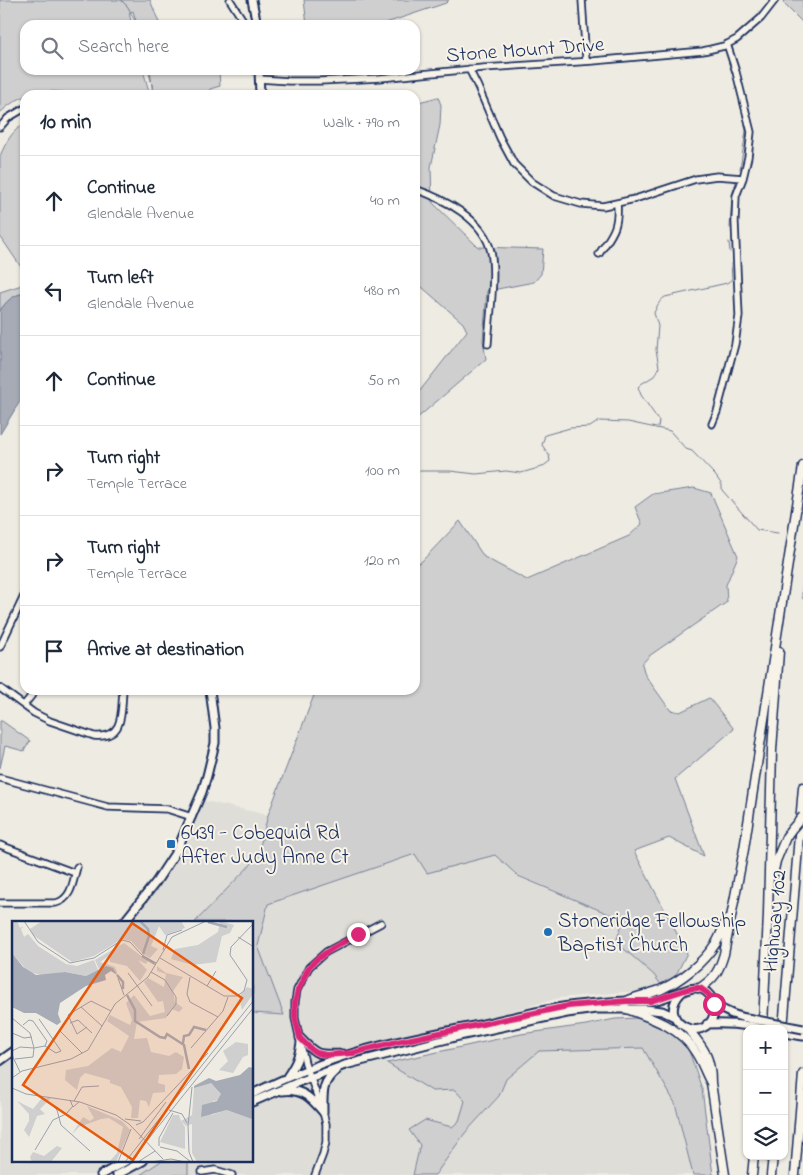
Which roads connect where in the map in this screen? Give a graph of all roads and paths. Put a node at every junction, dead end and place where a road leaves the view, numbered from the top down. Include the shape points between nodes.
1 (230, 0) edge
2 (252, 0) edge
3 (582, 0) edge
4 (775, 0) edge
5 (243, 20) edge
6 (256, 20) edge
7 (727, 44) junction
8 (586, 61) junction
9 (469, 69) junction
10 (420, 74) edge
11 (260, 75) edge
12 (410, 75) edge
13 (260, 79) junction
14 (260, 90) edge
15 (20, 111) edge
16 (0, 127) edge
17 (742, 178) junction
18 (420, 191) edge
19 (617, 203) junction
20 (598, 254) dead end
21 (488, 344) dead end
22 (712, 424) dead end
23 (803, 466) edge
24 (783, 591) junction
25 (20, 605) edge
26 (0, 647) edge
27 (0, 688) edge
28 (32, 695) edge
29 (123, 695) edge
30 (211, 695) edge
31 (24, 705) junction
32 (0, 778) edge
33 (803, 787) edge
34 (803, 816) edge
35 (192, 817) junction
36 (0, 845) edge
37 (0, 903) edge
38 (732, 913) junction
39 (768, 914) junction
40 (125, 921) edge
41 (381, 923) dead end
42 (700, 988) junction
43 (682, 992) junction
44 (625, 1004) junction
45 (714, 1004) junction
46 (675, 1016) junction
47 (751, 1023) junction
48 (707, 1024) junction
49 (755, 1025) edge
50 (763, 1025) edge
51 (783, 1025) edge
52 (688, 1029) junction
53 (803, 1030) edge
54 (788, 1034) edge
55 (803, 1036) edge
56 (301, 1040) junction
57 (12, 1052) edge
58 (353, 1053) junction
59 (0, 1061) edge
60 (345, 1065) junction
61 (307, 1069) junction
62 (803, 1074) edge
63 (286, 1078) junction
64 (310, 1078) junction
65 (711, 1083) junction
66 (254, 1093) edge
67 (273, 1094) junction
68 (254, 1101) edge
69 (323, 1112) junction
70 (754, 1160) edge
71 (755, 1160) edge
72 (773, 1160) edge
73 (124, 1162) edge
74 (141, 1162) edge
75 (202, 1172) dead end
76 (101, 1175) edge
77 (117, 1175) edge
78 (232, 1175) edge
79 (315, 1175) edge
80 (725, 1175) edge
81 (752, 1175) edge
82 (757, 1175) edge
83 (771, 1175) edge
84 (795, 1175) edge

1 - 5 street
2 - 6 main road
3 - 8 street
4 - 7 street, Stone Mount Drive via 761,18
7 - 8 street, Stone Mount Drive via 703,51
7 - 17 street via 750,132
8 - 9 street, Stone Mount Drive
9 - 10 street, Stone Mount Drive
9 - 19 street via 514,164 532,182 554,196 581,204 603,206
11 - 13 main road
12 - 13 street, Stone Mount Drive via 320,81
13 - 14 main road
15 - 16 street
17 - 19 street via 696,178
17 - 22 street via 736,196 735,222 739,316
18 - 21 street via 471,218 485,237 491,252 493,276
19 - 20 street via 616,225
23 - 24 highway
24 - 38 highway
24 - 39 highway via 772,750
25 - 26 street
27 - 31 street
28 - 31 street
29 - 31 street via 119,725 115,731 101,737 50,721
30 - 35 main road via 215,743
32 - 35 street via 108,807 167,809
33 - 51 highway, Highway 102
34 - 39 highway, bridge via 786,837 774,867
35 - 40 main road via 156,882
36 - 37 street via 76,870 67,896 59,902
38 - 42 highway via 720,967 716,975
38 - 44 highway via 716,942 694,969 678,981
39 - 50 highway
41 - 56 street via 326,952 309,967 295,1002
42 - 43 main road
42 - 45 main road
43 - 44 main road
43 - 46 main road via 674,1003
44 - 46 main road
44 - 58 main road via 568,1006
44 - 60 main road via 460,1036
44 - 65 highway via 686,1039
45 - 47 main road
45 - 48 main road via 713,1018
46 - 52 main road
47 - 48 main road
47 - 49 main road, bridge
47 - 53 main road, bridge
48 - 52 main road
52 - 65 highway via 708,1056
54 - 55 main road
56 - 58 main road via 317,1053
56 - 61 street
56 - 63 main road via 299,1056
57 - 59 main road
58 - 61 main road
60 - 64 main road
60 - 69 main road via 324,1085
61 - 63 main road
61 - 64 street
62 - 84 highway
63 - 66 main road
64 - 67 main road
64 - 69 street
65 - 80 highway
67 - 68 main road
67 - 69 main road via 294,1090 303,1093
69 - 79 street via 326,1142
70 - 81 highway
71 - 82 highway
72 - 83 highway
73 - 76 main road
74 - 77 main road
75 - 78 street via 215,1170

